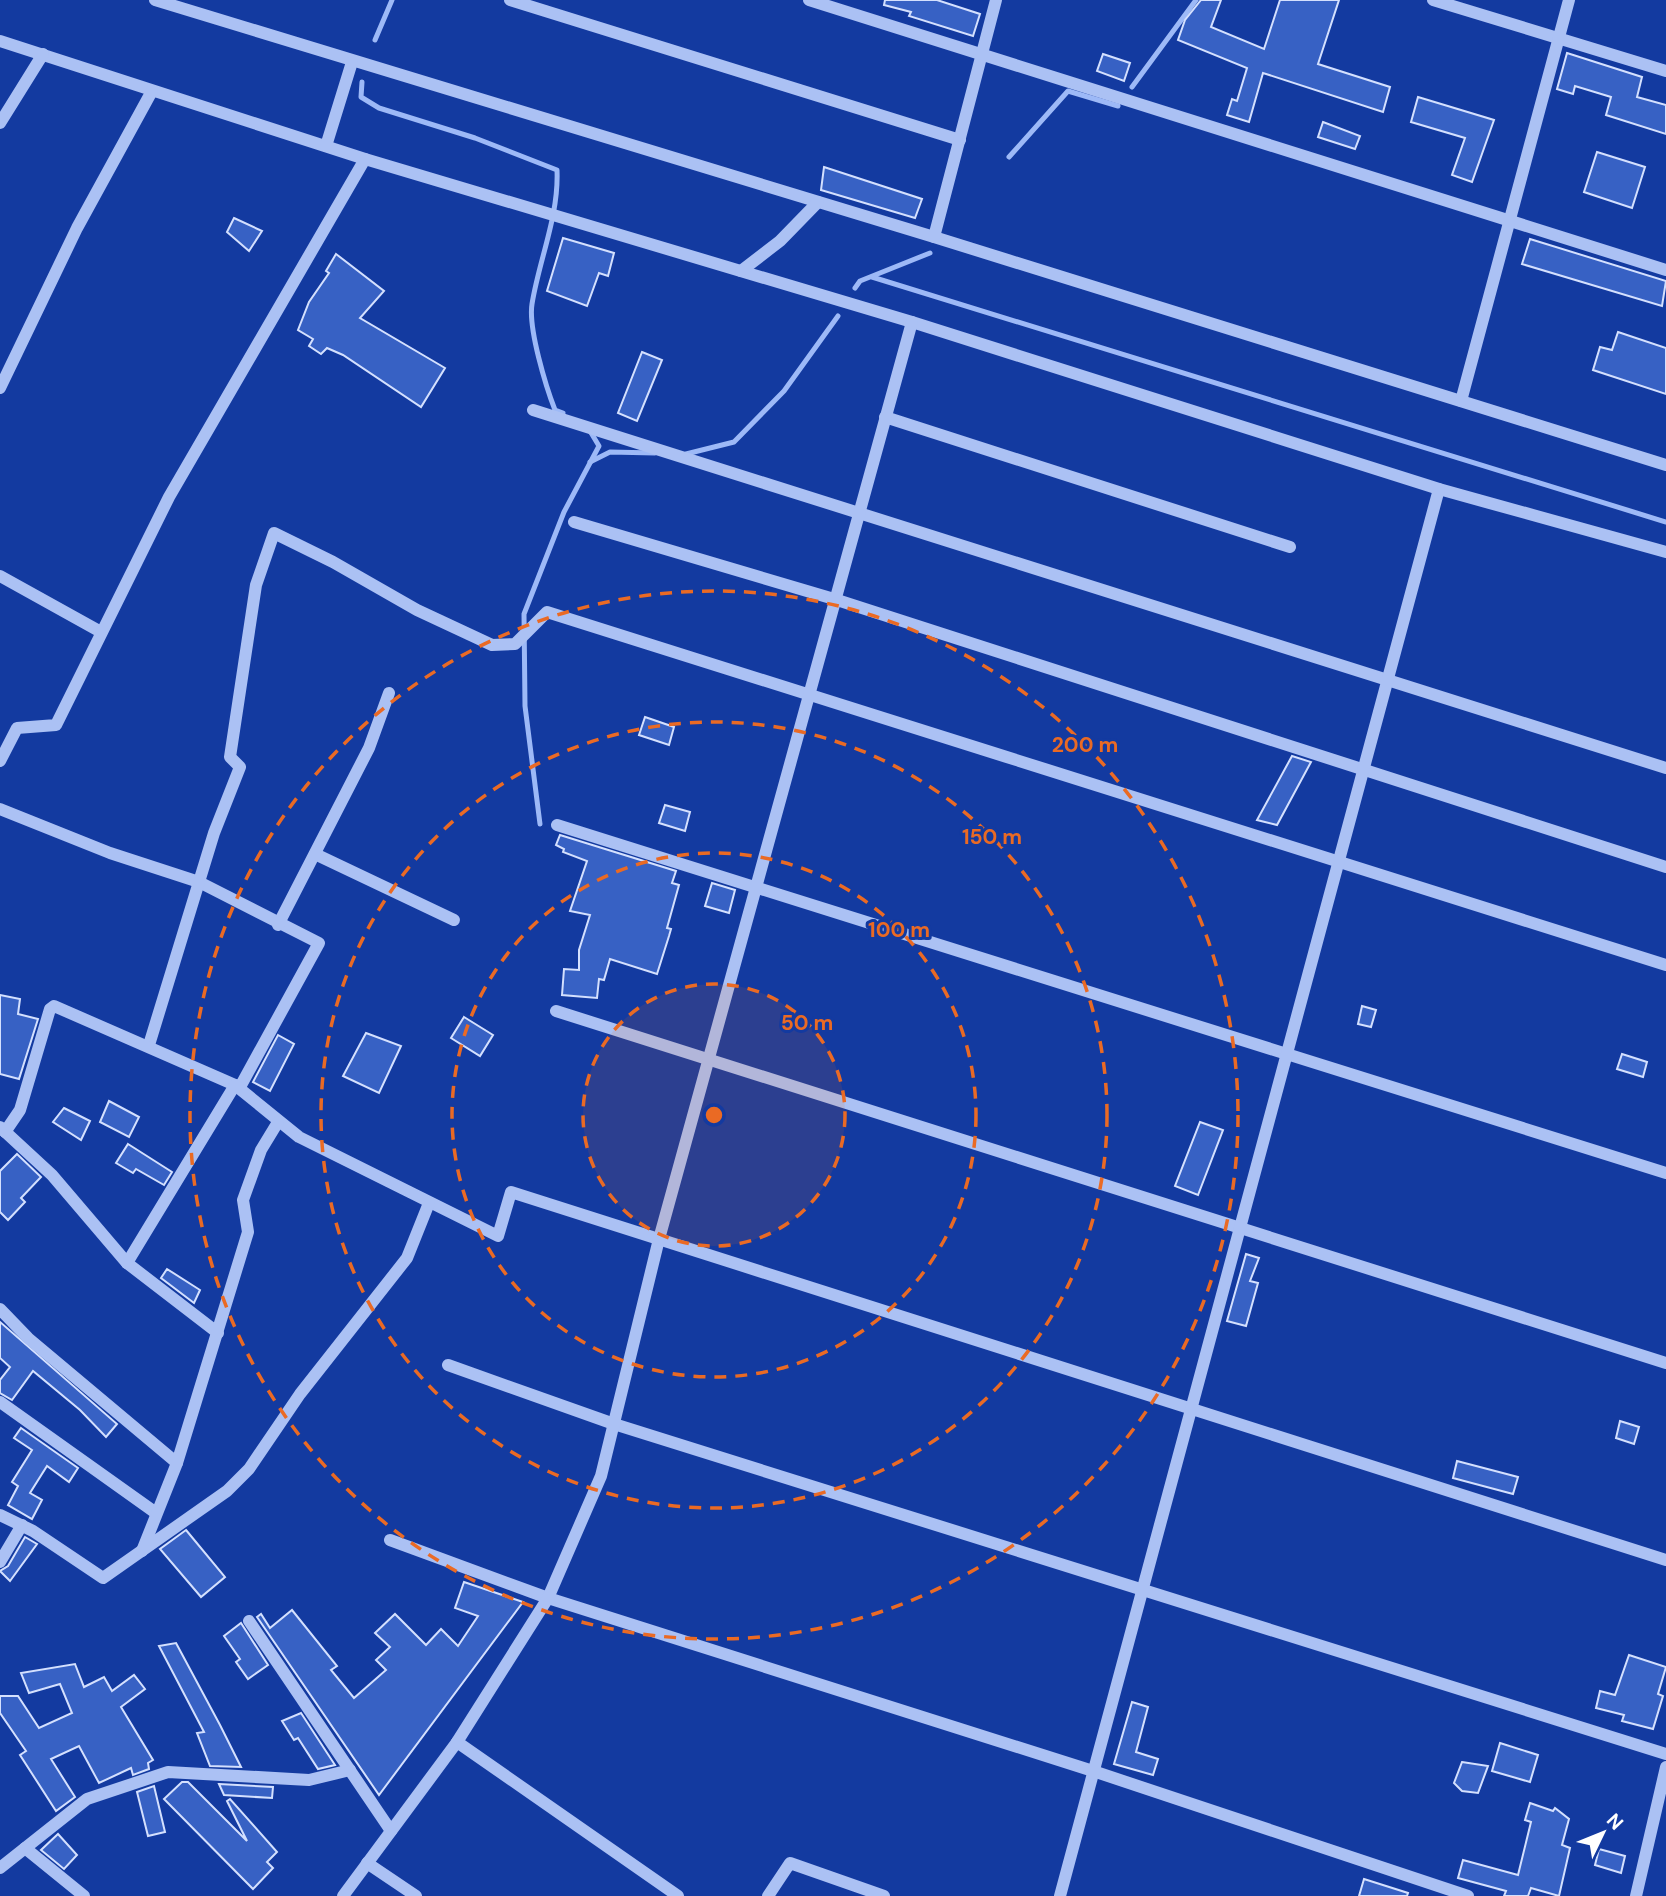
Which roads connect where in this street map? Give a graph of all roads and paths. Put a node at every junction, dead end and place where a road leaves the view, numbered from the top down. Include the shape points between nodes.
1 (155, 0) edge
2 (510, 0) edge
3 (808, 0) edge
4 (996, 0) edge
5 (1433, 0) edge
6 (1569, 0) edge
7 (1559, 37) junction
8 (0, 41) edge
9 (43, 54) junction
10 (982, 55) junction
11 (352, 62) junction
12 (1666, 71) edge
13 (152, 91) junction
14 (0, 123) edge
15 (960, 140) junction
16 (326, 146) junction
17 (365, 159) junction
18 (818, 202) junction
19 (1509, 220) junction
20 (934, 237) junction
21 (1666, 270) edge
22 (741, 271) junction
23 (912, 321) junction
24 (0, 388) edge
25 (1461, 401) junction
26 (533, 410) dead end
27 (886, 417) junction
28 (1666, 465) edge
29 (1439, 489) junction
30 (858, 513) junction
31 (575, 522) dead end
32 (1290, 547) dead end
33 (1666, 552) edge
34 (0, 576) edge
35 (834, 599) junction
36 (100, 632) junction
37 (1388, 680) junction
38 (389, 693) dead end
39 (807, 694) junction
40 (0, 761) edge
41 (1666, 768) edge
42 (1362, 770) junction
43 (0, 809) edge
44 (557, 825) dead end
45 (315, 854) junction
46 (1336, 861) junction
47 (1666, 867) edge
48 (199, 882) junction
49 (755, 887) junction
50 (454, 920) dead end
51 (278, 925) junction
52 (1666, 965) edge
53 (556, 1011) dead end
54 (149, 1045) junction
55 (1284, 1053) junction
56 (709, 1060) junction
57 (238, 1086) junction
58 (278, 1122) junction
59 (3, 1129) edge
60 (1666, 1173) edge
61 (429, 1203) junction
62 (1238, 1227) junction
63 (659, 1239) junction
64 (127, 1263) junction
65 (0, 1309) edge
66 (218, 1333) junction
67 (1666, 1363) edge
68 (448, 1365) dead end
69 (0, 1402) edge
70 (1190, 1409) junction
71 (614, 1424) junction
72 (177, 1463) junction
73 (156, 1513) junction
74 (0, 1515) edge
75 (22, 1525) junction
76 (390, 1540) dead end
77 (142, 1551) junction
78 (1666, 1560) edge
79 (0, 1562) edge
80 (1141, 1589) junction
81 (548, 1598) junction
82 (249, 1621) dead end
83 (457, 1742) junction
84 (1666, 1754) edge
85 (1666, 1767) edge
86 (350, 1770) junction
87 (1093, 1771) junction
88 (391, 1831) junction
89 (25, 1848) junction
90 (367, 1863) junction
91 (0, 1868) edge
92 (84, 1896) edge
93 (342, 1896) edge
94 (416, 1896) edge
95 (678, 1896) edge
96 (768, 1896) edge
97 (884, 1896) edge
98 (1060, 1896) edge
99 (1468, 1896) edge
100 (1636, 1896) edge

1 - 11 street
2 - 15 street
3 - 10 street
4 - 10 street
5 - 7 street
6 - 7 street
7 - 12 street
7 - 19 street
8 - 9 street
9 - 13 street
9 - 14 street
10 - 15 street
10 - 19 street
11 - 16 street
11 - 18 street
13 - 16 street
13 - 24 street
15 - 20 street
16 - 17 street
17 - 22 street
17 - 36 street via 169,497
18 - 20 street
18 - 22 street via 780,241
19 - 21 street
19 - 25 street
20 - 25 street
22 - 23 street
23 - 27 street
23 - 29 street
25 - 28 street
26 - 30 street
27 - 30 street
27 - 32 street
29 - 33 street
29 - 37 street
30 - 35 street
30 - 37 street
31 - 35 street
34 - 36 street
35 - 39 street
35 - 42 street
36 - 40 street via 56,725 17,729
37 - 41 street
37 - 42 street
38 - 45 street via 369,748
39 - 46 street
39 - 48 street via 547,612 515,644 492,645 274,533 256,585 230,757 240,766
39 - 49 street
42 - 46 street
42 - 47 street
43 - 48 street
44 - 49 street
45 - 50 street
45 - 51 street
46 - 52 street
46 - 55 street
48 - 51 street
48 - 54 street
49 - 55 street
49 - 56 street
51 - 57 street via 319,943
53 - 56 street
54 - 57 street
54 - 59 street via 54,1006 20,1110
55 - 60 street
55 - 62 street
56 - 62 street
56 - 63 street
57 - 58 street
57 - 64 street
58 - 61 street
58 - 66 street via 261,1150 243,1200 248,1232
59 - 64 street via 52,1175
61 - 63 street via 498,1236 511,1192
61 - 77 street via 407,1258 300,1394 249,1469 227,1491
62 - 67 street
62 - 70 street
63 - 70 street
63 - 71 street
64 - 66 street
65 - 72 street
66 - 72 street
68 - 71 street
69 - 73 street
70 - 78 street
70 - 80 street
71 - 80 street
71 - 81 street via 601,1476
72 - 73 street
73 - 77 street
74 - 75 street
75 - 77 street via 103,1578
75 - 79 street
76 - 81 street
80 - 84 street
80 - 87 street
81 - 83 street
81 - 87 street
82 - 86 street
83 - 88 street
83 - 95 street
85 - 100 street
86 - 88 street
86 - 89 street via 309,1780 168,1772 87,1799
87 - 98 street
87 - 99 street
88 - 90 street
89 - 91 street
89 - 92 street
90 - 93 street
90 - 94 street
96 - 97 street via 790,1863

